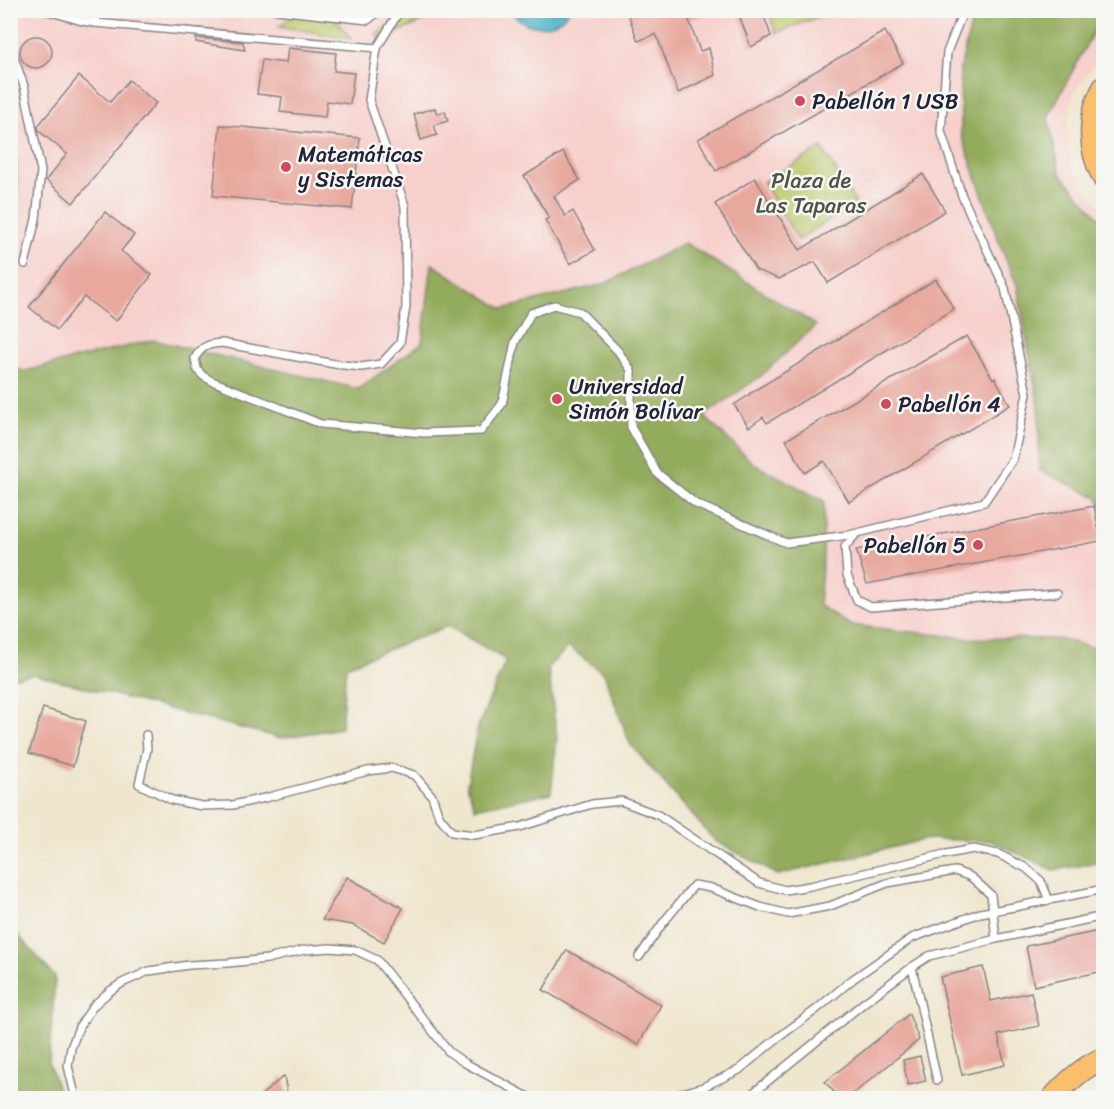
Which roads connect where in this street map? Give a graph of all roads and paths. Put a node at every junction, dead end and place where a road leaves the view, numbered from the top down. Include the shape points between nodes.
1 (45, 10) edge
2 (100, 10) edge
3 (277, 10) edge
4 (380, 10) edge
5 (400, 10) edge
6 (964, 10) edge
7 (95, 23) junction
8 (10, 47) edge
9 (377, 48) junction
10 (1104, 87) edge
11 (1104, 179) edge
12 (25, 264) dead end
13 (856, 534) junction
14 (1058, 593) dead end
15 (146, 735) dead end
16 (1104, 889) edge
17 (1049, 900) junction
18 (994, 911) junction
19 (1104, 916) edge
20 (996, 939) junction
21 (639, 957) dead end
22 (912, 967) junction
23 (1104, 1058) edge
24 (937, 1080) dead end
25 (78, 1098) edge
26 (529, 1098) edge
27 (549, 1098) edge
28 (666, 1098) edge
29 (747, 1098) edge
30 (1053, 1098) edge

1 - 7 lane
2 - 7 lane
3 - 4 lane via 368,20
5 - 9 lane
6 - 13 lane via 947,52 941,131 962,196 1005,288 1027,394 1012,459 984,502
7 - 9 lane
8 - 12 lane via 24,86 40,171 36,219
9 - 13 lane via 369,100 405,206 406,307 400,343 381,364 361,367 210,344 195,358 203,376 321,424 424,433 481,432 502,404 515,342 531,313 554,304 579,312 618,351 631,370 631,427 657,473 696,504 786,543
10 - 11 main road via 1094,107 1091,136 1097,168
13 - 14 lane via 845,547 847,575 857,600 871,608
15 - 17 lane via 139,784 172,800 202,806 233,805 392,768 414,775 432,796 439,816 452,832 474,835 520,827 591,804 621,801 658,815 759,883 785,890 973,849 998,854 1026,868 1041,880
16 - 17 lane
17 - 18 lane
18 - 20 lane
18 - 21 lane via 991,895 971,877 955,871 887,883 830,906 788,914 694,885
18 - 28 lane via 912,938 853,979 739,1071
19 - 20 lane
20 - 22 lane via 929,956
22 - 24 lane
22 - 29 lane
23 - 30 main road via 1076,1075
25 - 26 lane via 68,1065 71,1048 94,1005 122,983 149,971 330,948 355,950 377,960 449,1052
26 - 27 lane

